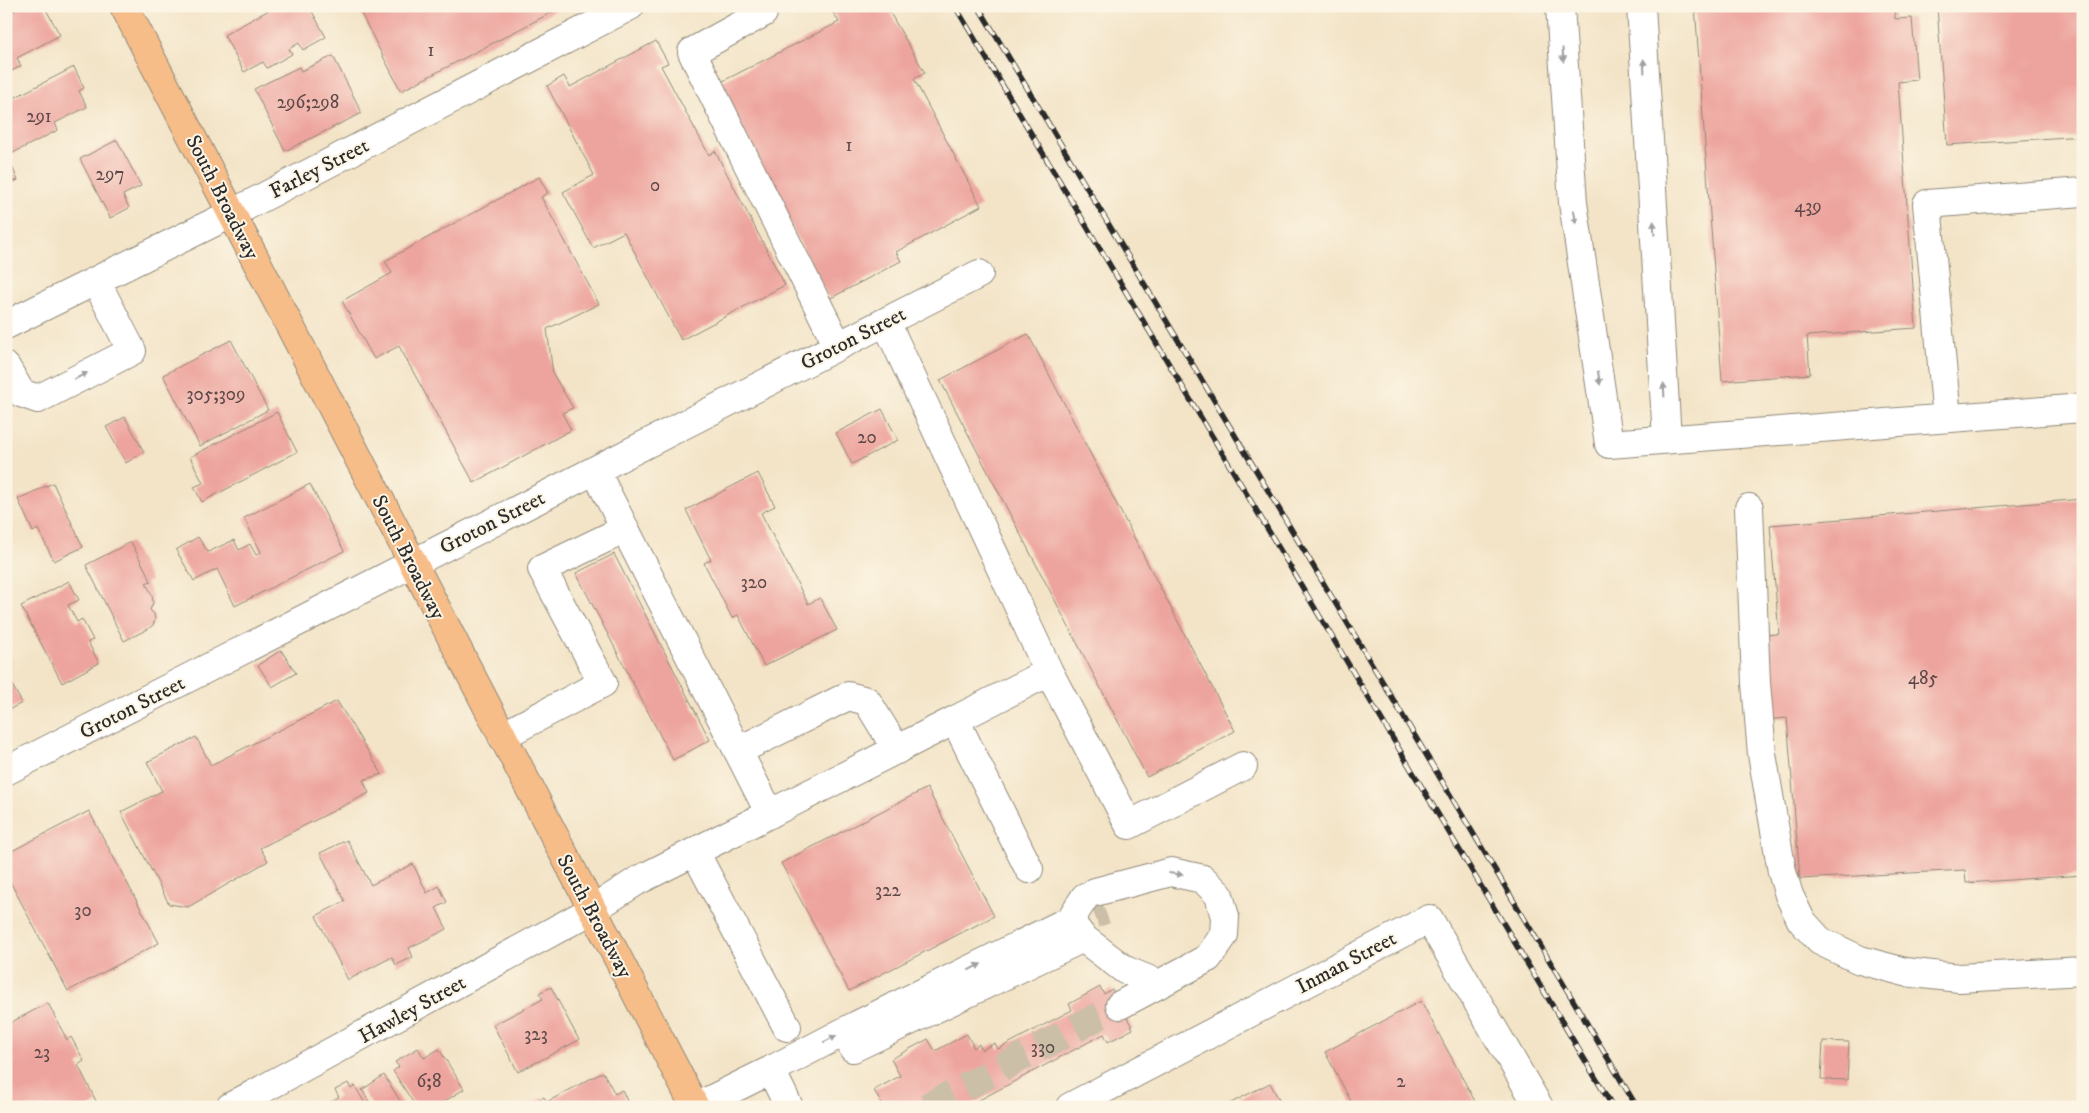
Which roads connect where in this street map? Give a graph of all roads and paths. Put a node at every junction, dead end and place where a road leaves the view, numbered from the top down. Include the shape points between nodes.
1 (124, 6) edge
2 (630, 6) edge
3 (758, 6) edge
4 (1560, 6) edge
5 (1641, 6) edge
6 (2083, 192) edge
7 (231, 214) junction
8 (979, 274) dead end
9 (96, 281) junction
10 (886, 322) junction
11 (6, 325) edge
12 (838, 346) junction
13 (6, 367) edge
14 (2083, 408) edge
15 (1947, 418) junction
16 (1667, 439) junction
17 (595, 470) junction
18 (1749, 508) dead end
19 (625, 529) junction
20 (413, 563) junction
21 (1049, 672) junction
22 (955, 720) junction
23 (502, 736) junction
24 (897, 750) junction
25 (738, 751) junction
26 (1243, 766) dead end
27 (6, 771) edge
28 (770, 814) junction
29 (694, 852) junction
30 (1029, 869) dead end
31 (592, 910) junction
32 (1088, 912) junction
33 (2083, 971) edge
34 (1158, 984) junction
35 (1120, 1005) tunnel mouth
36 (787, 1027) dead end
37 (771, 1070) junction
38 (230, 1107) edge
39 (695, 1107) edge
40 (789, 1107) edge
41 (1070, 1107) edge
42 (1539, 1107) edge

1 - 7 main road, South Broadway
2 - 7 street, Farley Street
3 - 12 street via 763,14 692,52
4 -> 16 street via 1573,203 1609,444
16 -> 5 street
6 - 15 street via 1927,204
7 - 9 street, Farley Street
7 - 20 main road, South Broadway
8 - 10 street, Groton Street
9 - 11 street, Farley Street
13 -> 9 street via 20,393 38,398 132,351
10 - 12 street, Groton Street
10 - 21 street
12 - 17 street, Groton Street
14 - 15 street
15 - 16 street
17 - 19 street
17 - 20 street, Groton Street
18 - 33 street via 1762,754 1782,872 1801,920 1820,941 1860,960 1905,972 1959,978
19 - 23 street via 542,569 603,683
19 - 25 street
20 - 23 main road, South Broadway
20 - 27 street, Groton Street
21 - 22 street, Hawley Street
21 - 26 street via 1129,825
22 - 24 street, Hawley Street
22 - 30 street
23 - 31 main road, South Broadway
24 - 25 street via 867,701 848,696
24 - 28 street, Hawley Street
25 - 28 street
28 - 29 street, Hawley Street
29 - 31 street, Hawley Street via 637,881
29 - 36 street
31 - 38 street, Hawley Street
31 - 39 main road, South Broadway
32 - 34 street via 1125,970
32 -> 34 street via 1143,879 1171,872 1203,879 1219,896 1225,917 1224,935 1208,958
32 - 37 street
34 - 35 street
37 - 39 street
37 - 40 street
41 - 42 street, Inman Street via 1429,918

